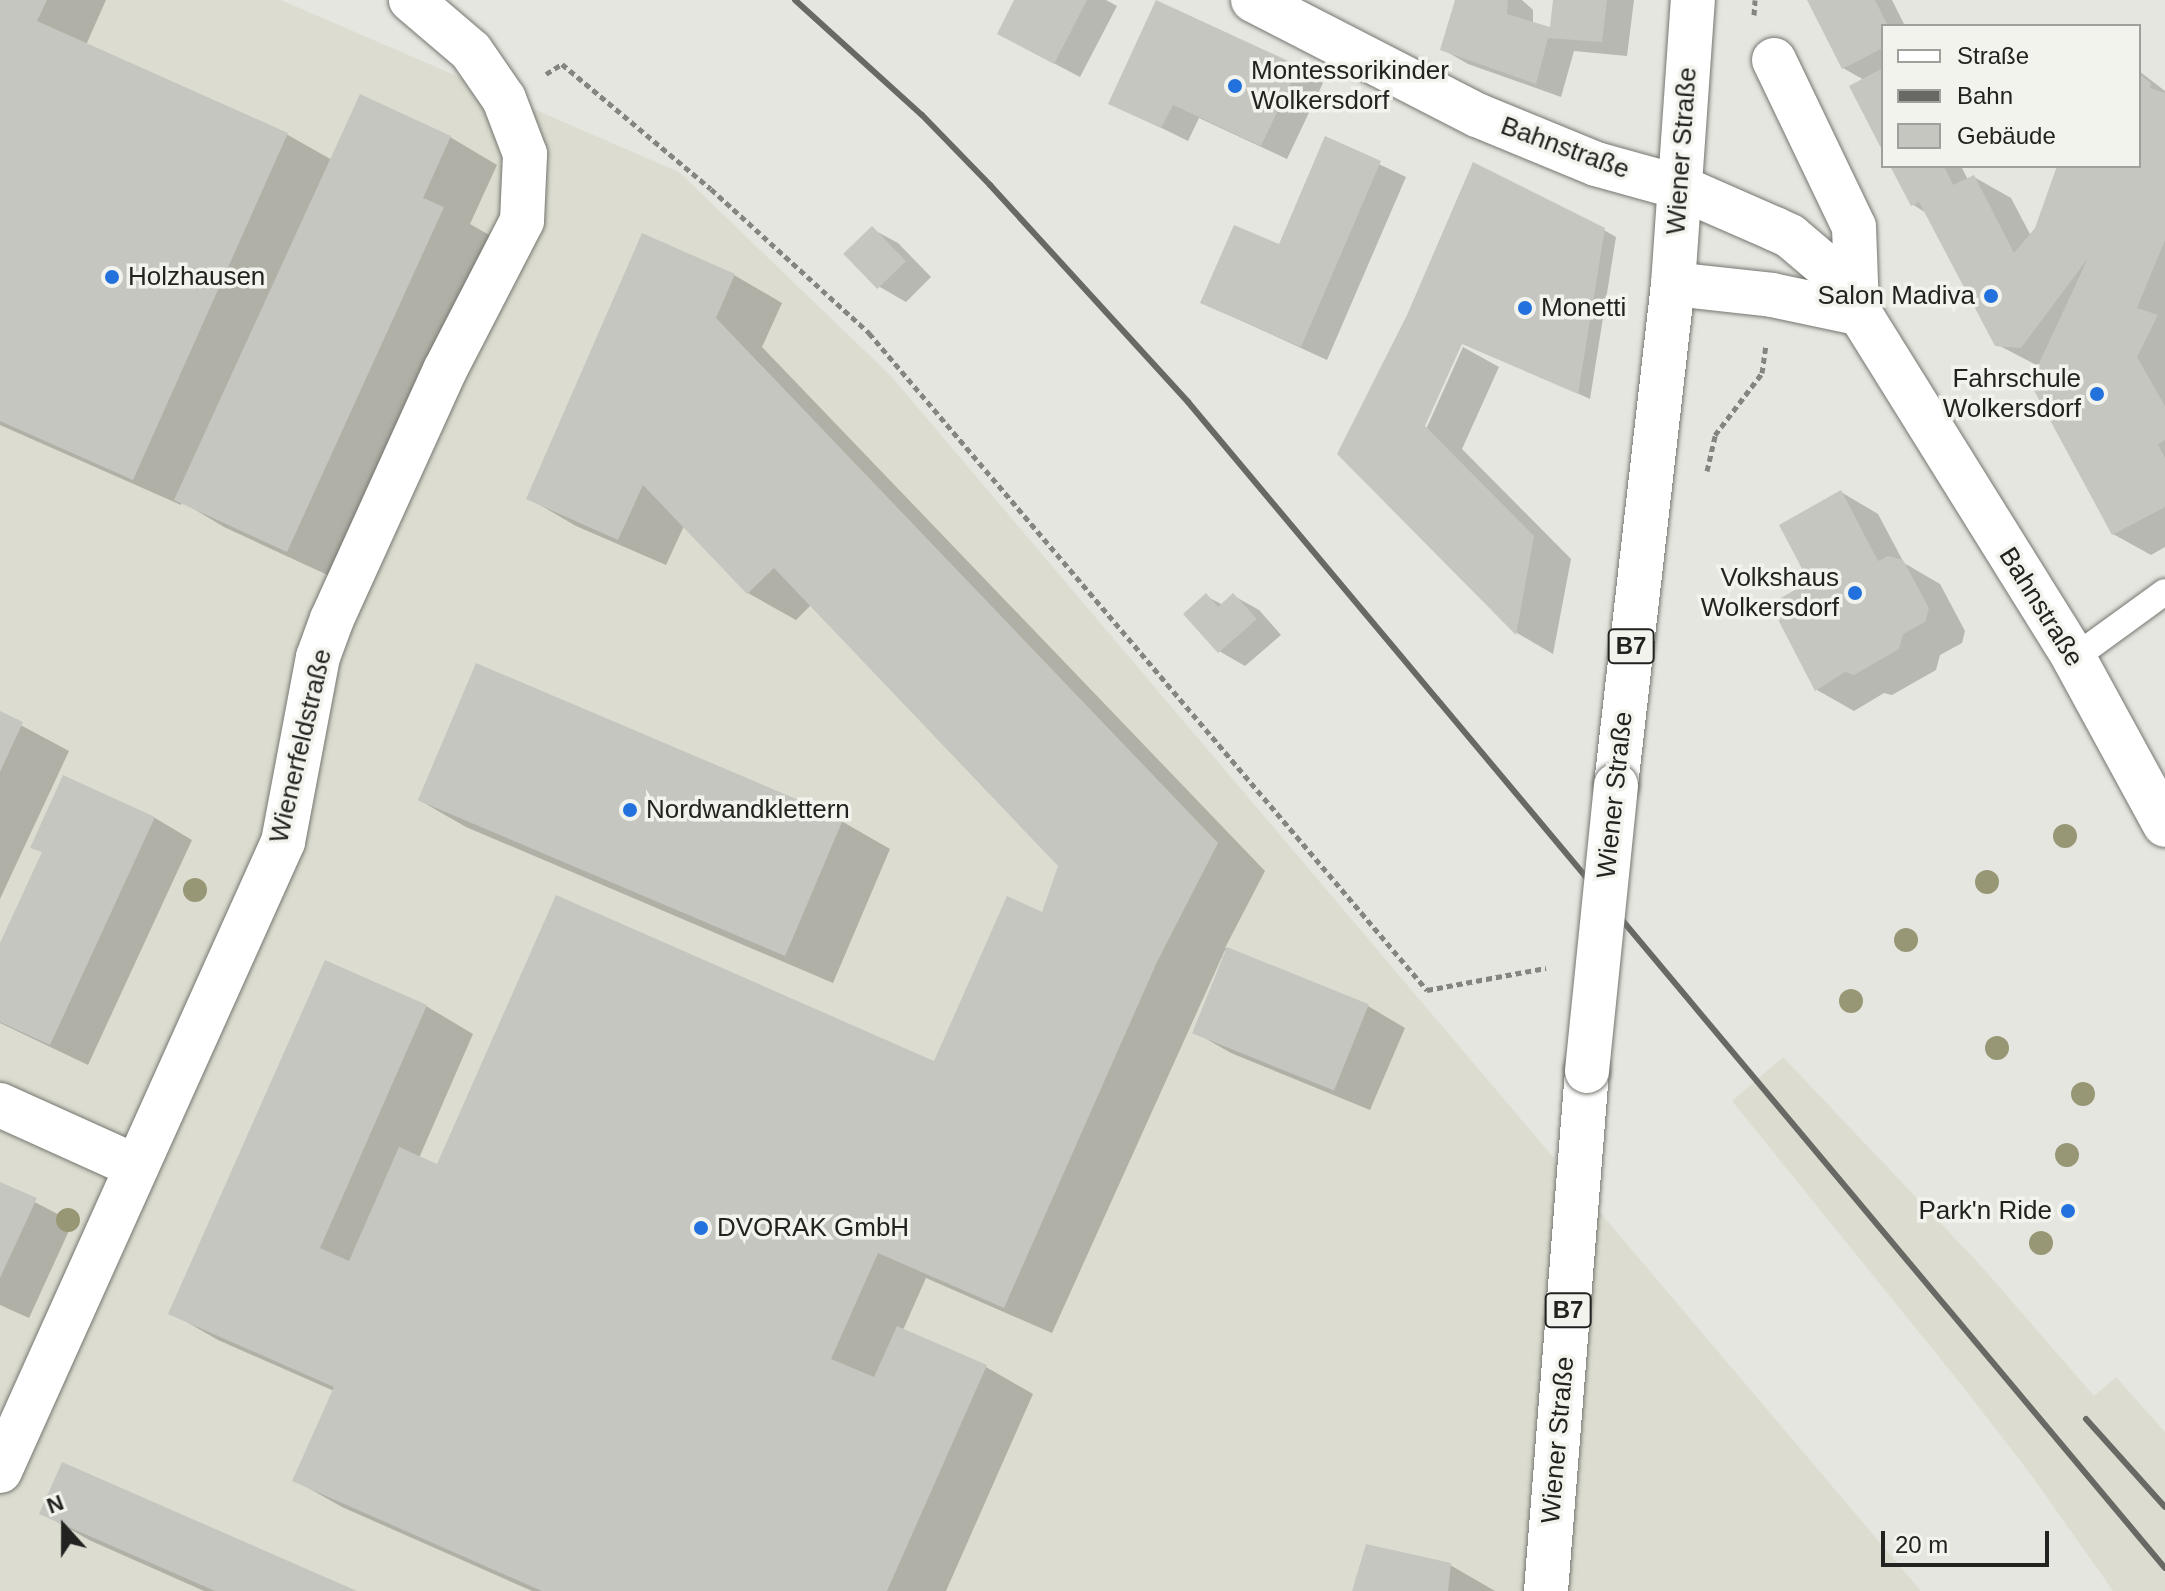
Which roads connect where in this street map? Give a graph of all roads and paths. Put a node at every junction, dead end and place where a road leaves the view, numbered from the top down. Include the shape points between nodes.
1 (411, 0) edge
2 (1253, 0) edge
3 (1693, 0) edge
4 (1774, 60) dead end
5 (504, 99) junction
6 (1679, 187) junction
7 (1673, 284) junction
8 (1772, 295) junction
9 (1857, 313) junction
10 (1706, 477) dead end
11 (2165, 592) edge
12 (2074, 658) junction
13 (2165, 825) edge
14 (1554, 966) dead end
15 (0, 1105) edge
16 (137, 1167) junction
17 (0, 1471) edge
18 (1546, 1591) edge

1 - 5 street, Wienerfeldstraße via 471,51
2 - 6 street, Bahnstraße via 1477,115 1596,164
3 - 6 street, Wiener Straße / B7
4 - 9 street via 1854,227
5 - 14 path via 562,64 711,189 869,333 1427,990
5 - 16 street, Wienerfeldstraße via 525,154 522,221 445,370 332,619 318,657 283,842
6 - 7 street, Wiener Straße / B7
6 - 9 street, Bahnstraße via 1790,236 1836,275
7 - 8 street
7 - 18 street, Wiener Straße / B7, bridge via 1587,1071
8 - 9 street
8 - 10 path via 1762,373 1715,435
9 - 12 street, Bahnstraße
11 - 12 lane
12 - 13 street, Bahnstraße
15 - 16 street
16 - 17 street, Wienerfeldstraße

